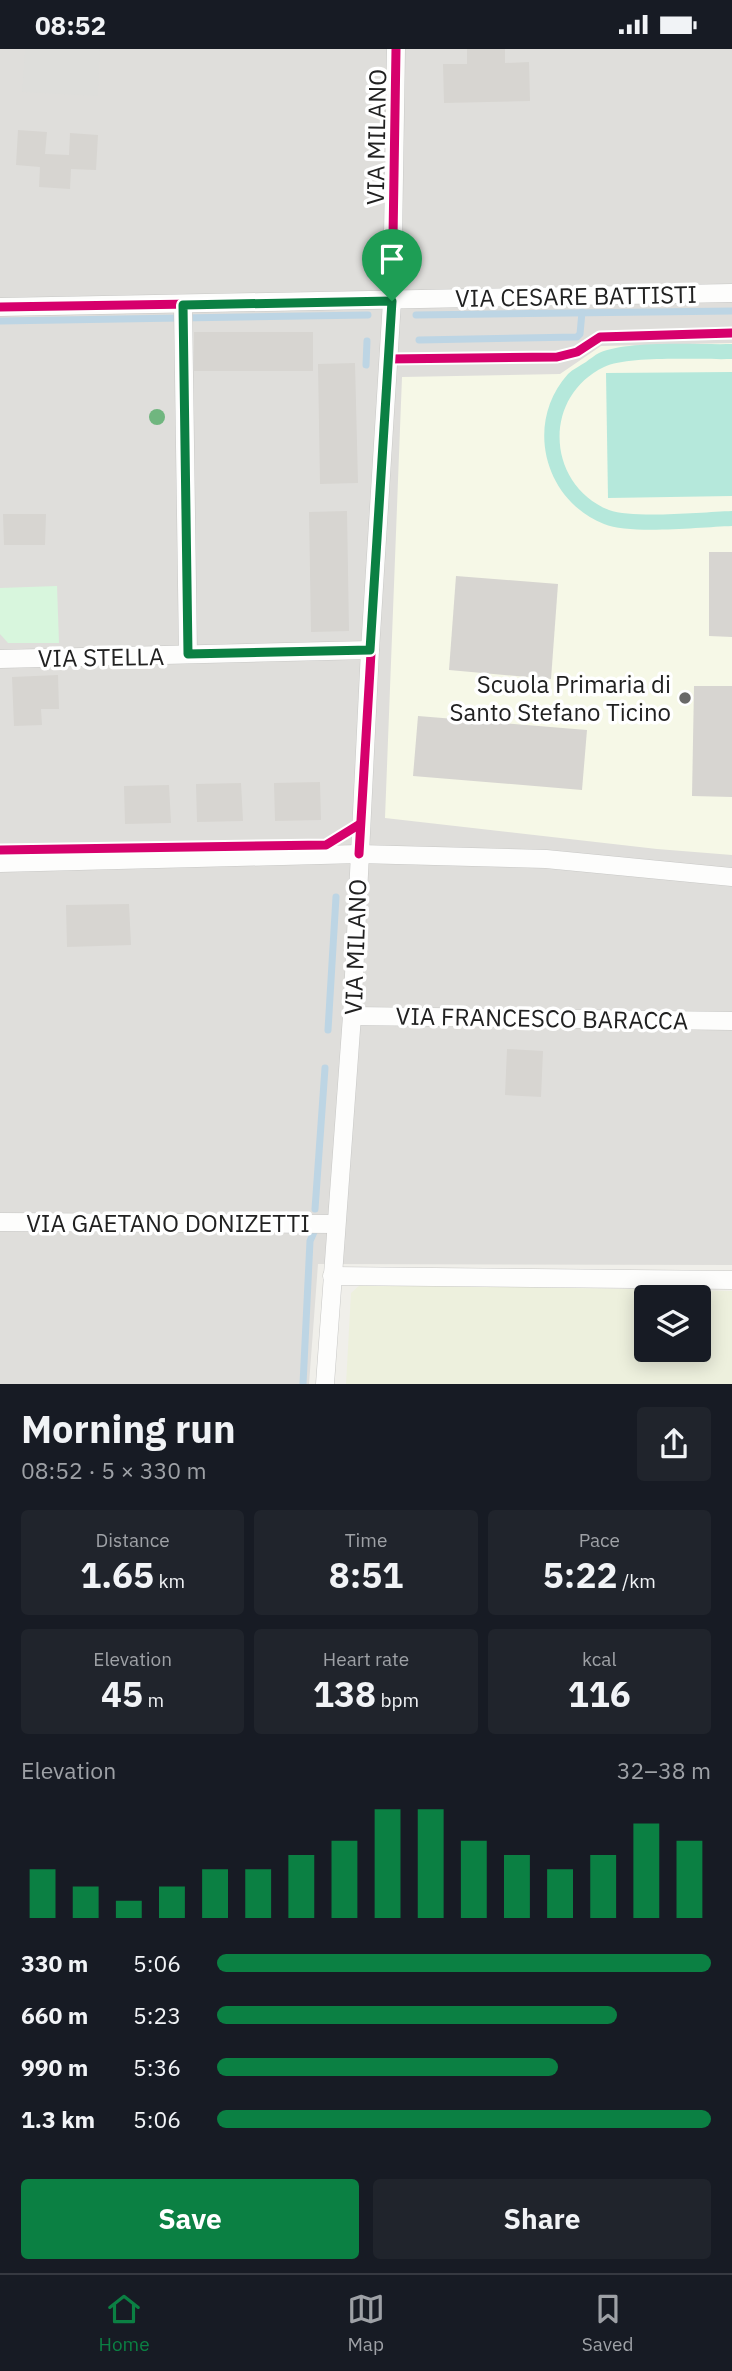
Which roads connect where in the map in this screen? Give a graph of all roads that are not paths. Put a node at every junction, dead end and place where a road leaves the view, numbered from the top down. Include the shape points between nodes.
1 (397, 49) edge
2 (732, 293) edge
3 (392, 301) junction
4 (0, 307) edge
5 (183, 314) junction
6 (370, 650) junction
7 (188, 654) junction
8 (0, 659) edge
9 (359, 854) junction
10 (0, 863) edge
11 (732, 877) edge
12 (352, 1016) junction
13 (732, 1021) edge
14 (0, 1222) edge
15 (336, 1224) junction
16 (332, 1276) junction
17 (732, 1280) edge
18 (325, 1384) edge

1 - 3 street, VIA MILANO
2 - 3 street, VIA CESARE BATTISTI
3 - 5 street, VIA CESARE BATTISTI
3 - 6 street, VIA MILANO
4 - 5 street, VIA CESARE BATTISTI
5 - 7 street
6 - 7 street, VIA STELLA
6 - 9 street, VIA MILANO
7 - 8 street, VIA STELLA
9 - 10 street
9 - 11 street via 546,859
9 - 12 street, VIA MILANO
12 - 13 street, VIA FRANCESCO BARACCA
12 - 15 street, VIA MILANO
14 - 15 street, VIA GAETANO DONIZETTI
15 - 16 street, VIA MILANO
16 - 17 street
16 - 18 street, VIA MILANO

